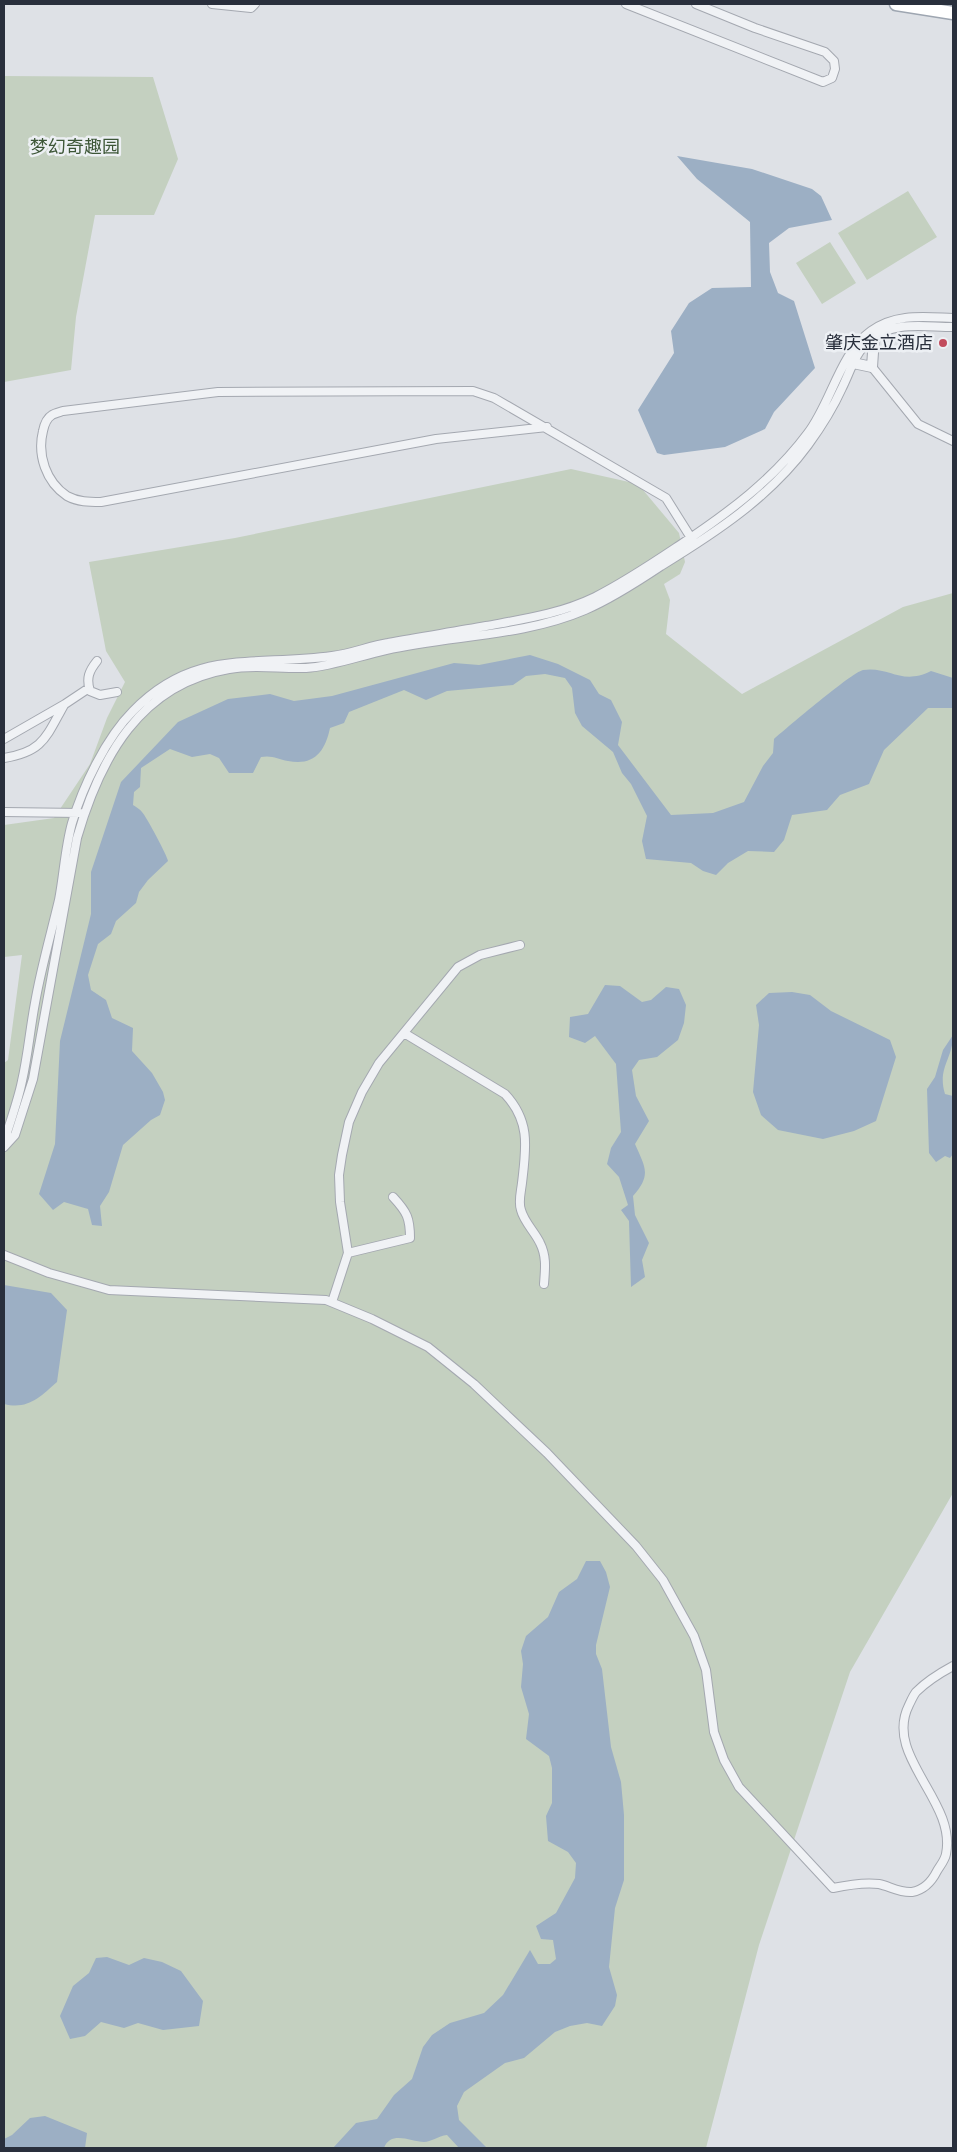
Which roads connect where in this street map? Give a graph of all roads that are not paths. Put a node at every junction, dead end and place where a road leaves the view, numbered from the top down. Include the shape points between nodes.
1 (212, 4) edge
2 (255, 4) edge
3 (626, 4) edge
4 (696, 4) edge
5 (896, 4) edge
6 (953, 13) edge
7 (953, 318) edge
8 (953, 327) edge
9 (874, 338) junction
10 (853, 363) junction
11 (872, 367) junction
12 (547, 427) junction
13 (953, 441) edge
14 (693, 541) junction
15 (96, 661) dead end
16 (89, 688) junction
17 (117, 692) dead end
18 (65, 704) junction
19 (4, 739) edge
20 (4, 758) edge
21 (4, 812) edge
22 (80, 813) junction
23 (520, 945) dead end
24 (404, 1033) junction
25 (4, 1142) edge
26 (4, 1147) edge
27 (394, 1197) dead end
28 (348, 1253) junction
29 (4, 1256) edge
30 (544, 1284) dead end
31 (332, 1302) junction
32 (953, 1666) edge

1 - 2 street via 251,8
3 - 4 street via 823,82 832,78 834,61 825,52
5 - 6 main road
7 - 14 street via 910,316 890,321 870,332 848,358 825,406 796,449 750,495
8 - 9 street via 911,325 890,328
9 - 10 street
9 - 11 street
10 - 11 street
10 - 14 street via 828,415 790,467 715,533
11 - 13 street via 918,424
12 - 12 street via 494,398 473,391 218,392 63,411 52,415 44,425 40,450 42,462 57,487 68,496 90,502 436,439
12 - 14 street via 666,498
14 - 22 street via 641,579 586,610 545,624 386,650 306,668 230,668 183,682 138,715 126,730
15 - 16 street via 89,672
16 - 17 street via 100,695
16 - 18 street
18 - 19 street
18 - 20 street via 48,735 36,748 19,756
21 - 22 street
22 - 25 street via 66,853 60,894 36,996 22,1084
22 - 26 street via 33,1079 15,1135
23 - 24 street via 480,955 458,967
24 - 28 street via 379,1063 349,1122 339,1175
24 - 30 street via 505,1094 515,1104 523,1120 526,1138 521,1210 540,1243 546,1261
27 - 28 street via 410,1222 410,1238
28 - 31 street
29 - 31 street via 109,1290
31 - 32 street via 428,1347 547,1453 636,1546 663,1580 694,1636 706,1670 714,1732 739,1787 833,1888 878,1884 912,1892 932,1883 946,1855 946,1824 913,1762 905,1738 903,1716 915,1693

